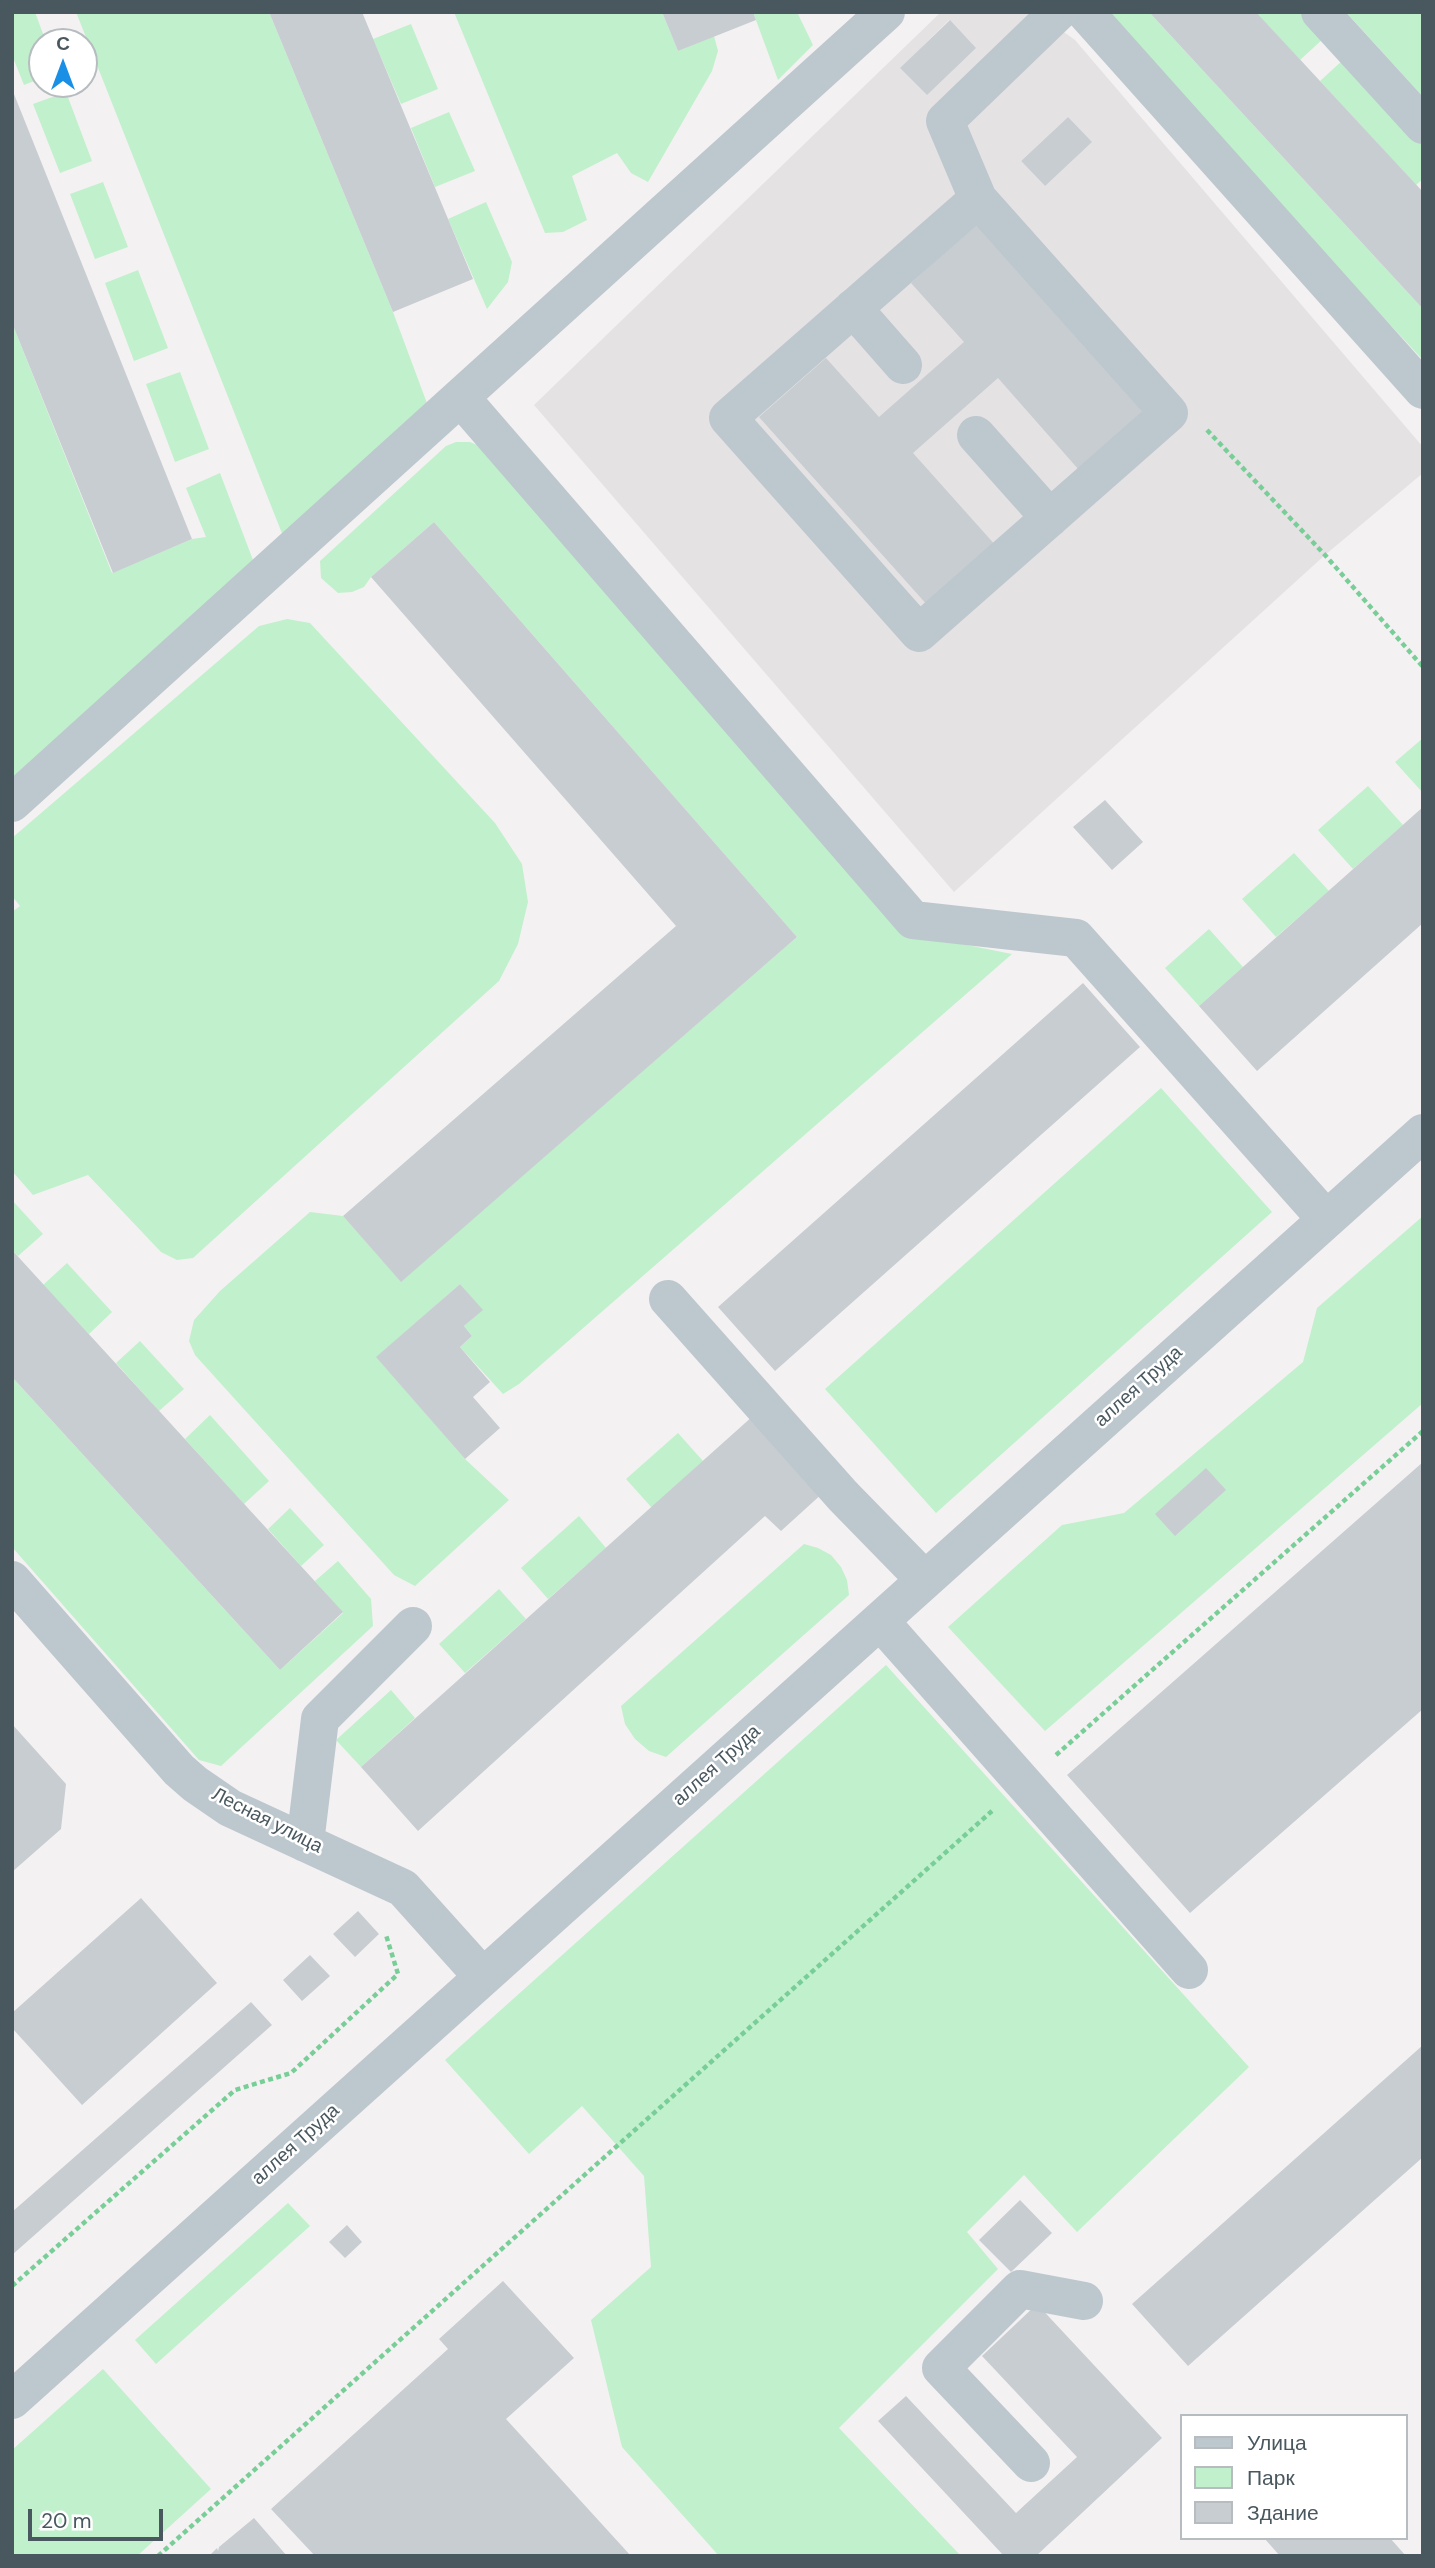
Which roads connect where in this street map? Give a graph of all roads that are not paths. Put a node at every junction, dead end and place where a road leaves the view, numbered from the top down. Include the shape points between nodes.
1 (886, 12) edge
2 (1058, 12) edge
3 (1085, 12) edge
4 (1320, 12) edge
5 (1423, 125) edge
6 (978, 199) junction
7 (853, 308) junction
8 (903, 365) dead end
9 (1423, 390) edge
10 (461, 398) junction
11 (976, 435) dead end
12 (1050, 518) junction
13 (12, 803) edge
14 (1423, 1133) edge
15 (1326, 1219) junction
16 (668, 1299) dead end
17 (12, 1580) edge
18 (925, 1580) junction
19 (880, 1620) junction
20 (412, 1626) dead end
21 (305, 1843) junction
22 (1189, 1970) dead end
23 (483, 1977) junction
24 (1084, 2301) dead end
25 (12, 2400) edge
26 (1031, 2463) dead end

1 - 10 street
2 - 6 street via 945,121
3 - 9 street
4 - 5 street
6 - 7 street
6 - 12 street via 1169,414
7 - 8 street
7 - 12 street via 728,418 919,634
10 - 13 street
10 - 15 street via 913,920 1076,938
11 - 12 street
14 - 15 street, аллея Труда
15 - 18 street, аллея Труда
16 - 18 street via 843,1496
17 - 21 street, Лесная улица via 179,1770 230,1808
18 - 19 street, аллея Труда
19 - 22 street
19 - 23 street, аллея Труда
20 - 21 street via 320,1719
21 - 23 street, Лесная улица via 402,1888
23 - 25 street, аллея Труда
24 - 26 street via 1020,2290 941,2368

